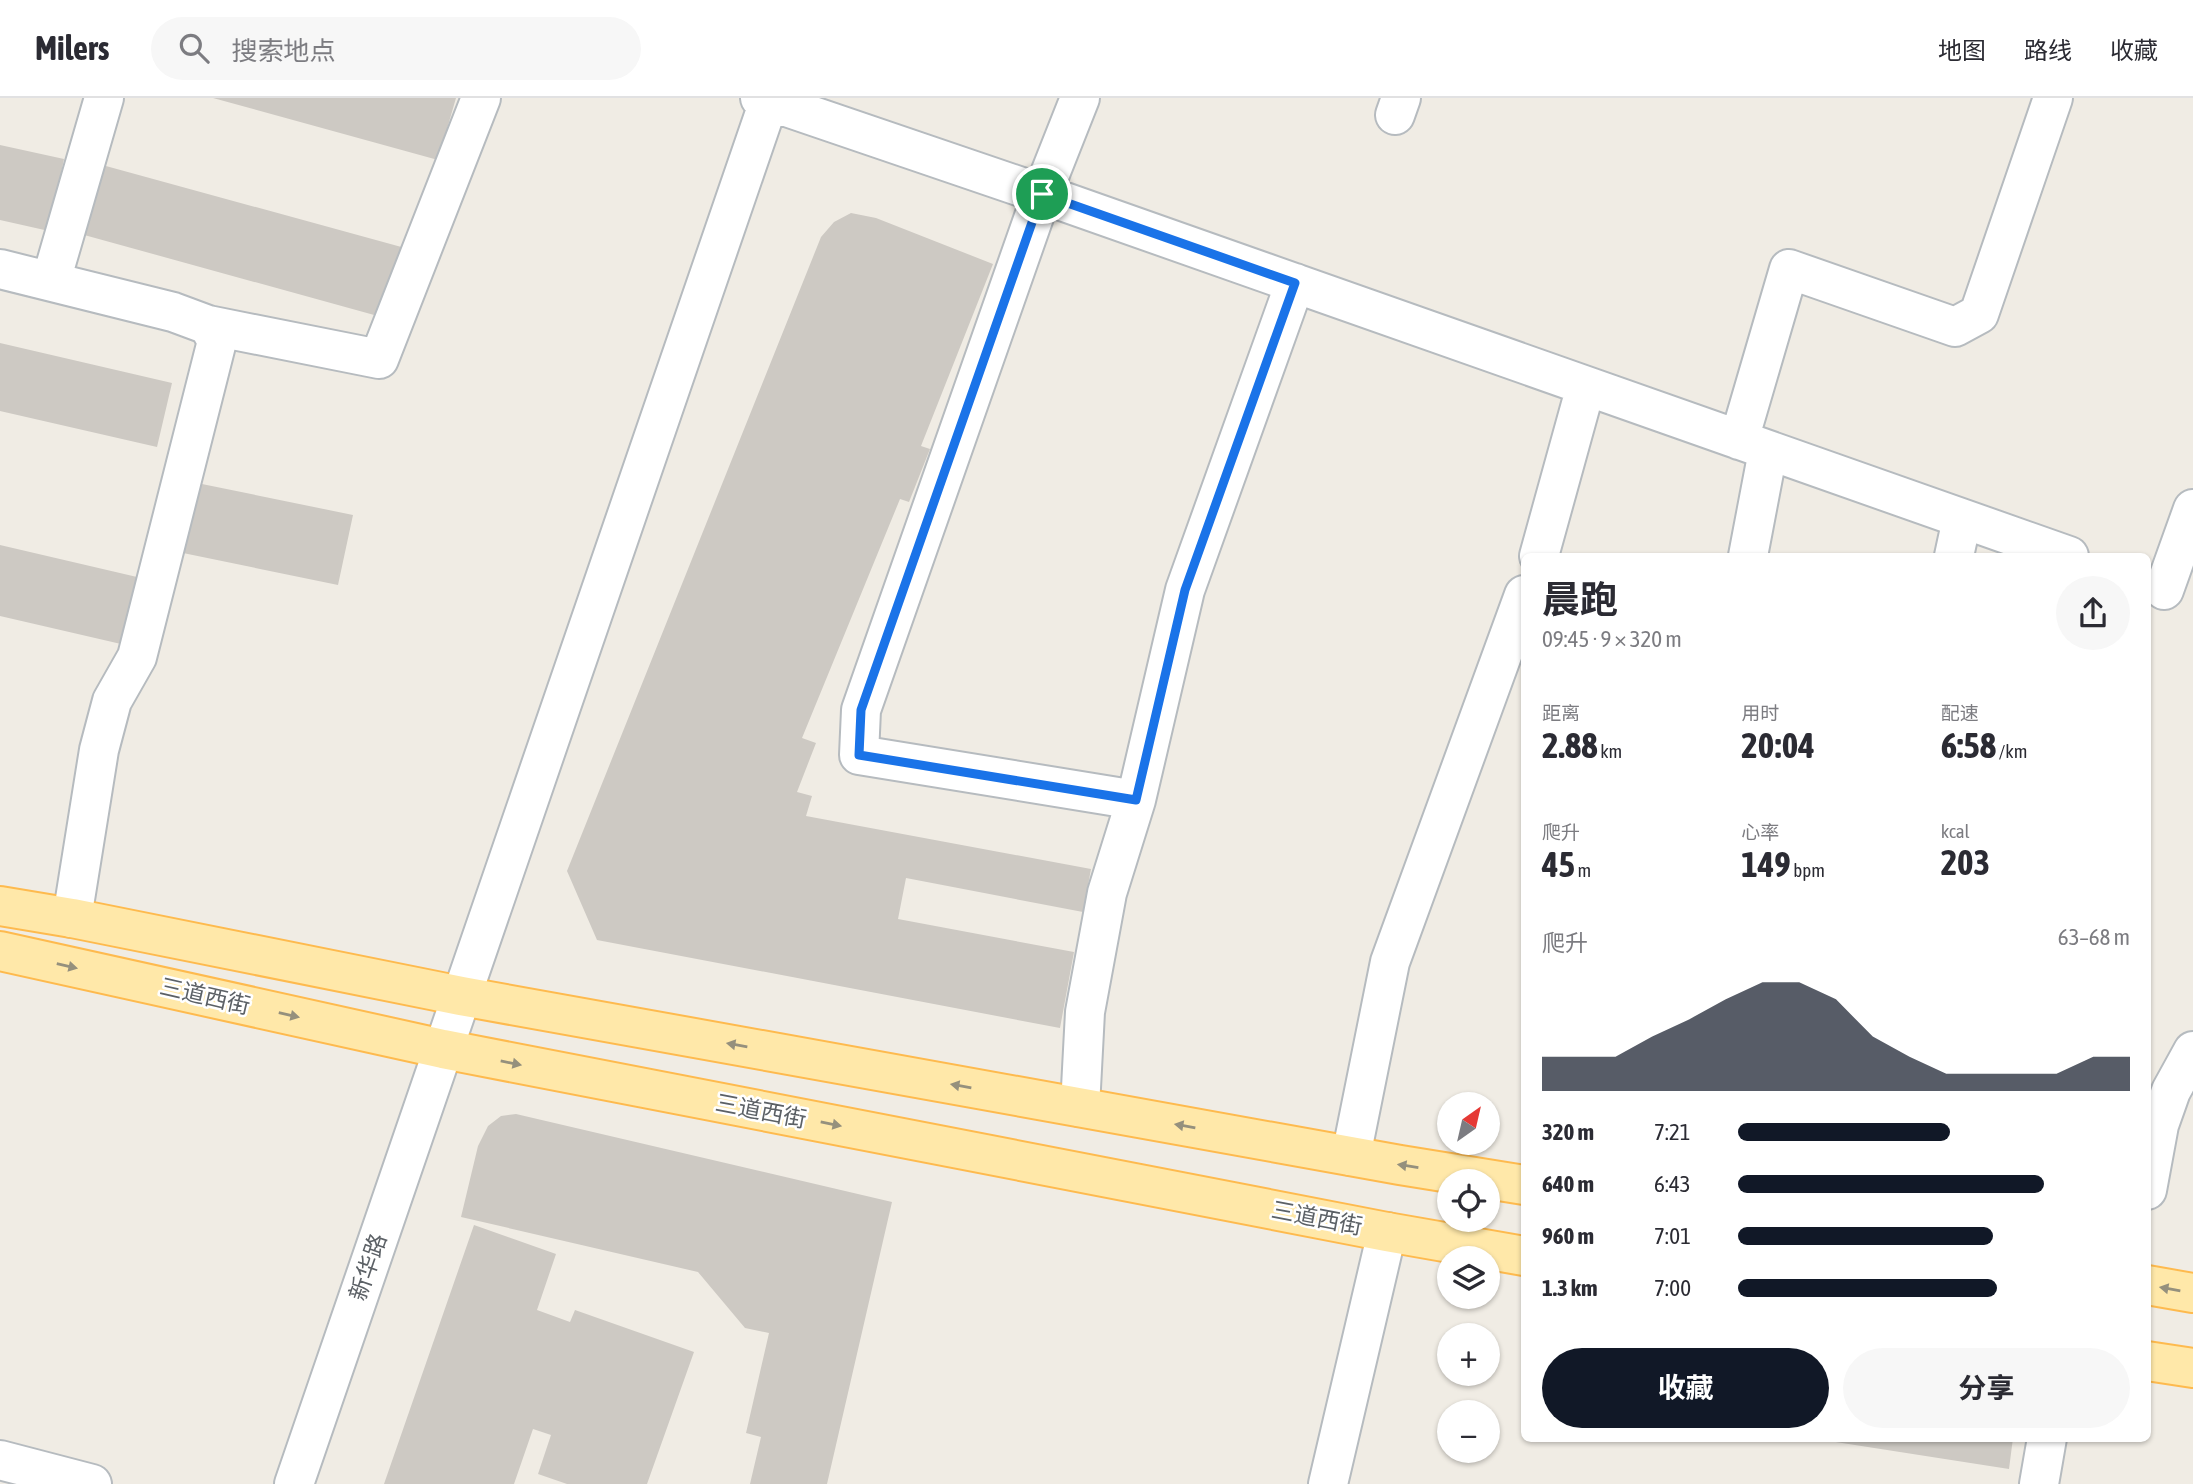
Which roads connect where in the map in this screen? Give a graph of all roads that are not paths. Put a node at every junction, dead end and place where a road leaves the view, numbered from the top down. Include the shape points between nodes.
1 (104, 98) edge
2 (481, 98) edge
3 (1080, 98) edge
4 (2053, 98) edge
5 (766, 99) edge
6 (1042, 194) junction
7 (0, 269) edge
8 (51, 281) junction
9 (1295, 283) junction
10 (208, 325) junction
11 (1586, 386) junction
12 (1753, 445) junction
13 (2193, 509) edge
14 (1962, 519) junction
15 (1540, 553) edge
16 (1748, 553) edge
17 (1955, 553) edge
18 (2061, 553) edge
19 (2168, 591) edge
20 (1521, 603) edge
21 (1136, 800) junction
22 (0, 906) edge
23 (72, 918) junction
24 (0, 951) edge
25 (461, 996) junction
26 (443, 1049) junction
27 (2193, 1051) edge
28 (1080, 1107) junction
29 (1351, 1156) junction
30 (2151, 1168) edge
31 (1521, 1184) edge
32 (1387, 1232) junction
33 (1521, 1254) edge
34 (2151, 1285) edge
35 (2193, 1293) edge
36 (2151, 1362) edge
37 (2193, 1368) edge
38 (2046, 1442) edge
39 (0, 1460) edge
40 (92, 1484) edge
41 (294, 1484) edge
42 (1328, 1484) edge
43 (2039, 1484) edge

1 - 8 street
2 - 10 street via 379,359
3 - 6 street
4 - 12 street via 1979,314 1955,327 1789,269
5 - 6 street
5 - 25 street, 新华路
6 - 9 street
6 - 21 street via 861,710 859,755
7 - 8 street
8 - 10 street
9 - 11 street
9 - 21 street via 1185,590
10 - 23 street via 218,341 137,657 112,701 99,750
11 - 12 street
11 - 15 street
12 - 14 street
12 - 16 street
13 - 19 street
14 - 17 street
14 - 18 street
20 - 29 street via 1390,962
21 - 28 street via 1104,906 1085,1012
22 - 23 main road
23 - 25 main road
24 -> 26 main road, 三道西街
25 - 26 street, 新华路
28 -> 25 main road
26 -> 32 main road, 三道西街
26 - 41 street, 新华路
27 - 30 street via 2171,1091
29 -> 28 main road
31 -> 29 main road
32 - 33 main road, 三道西街
32 - 42 street
35 -> 34 main road
36 - 37 main road
38 - 43 street
39 - 40 street

